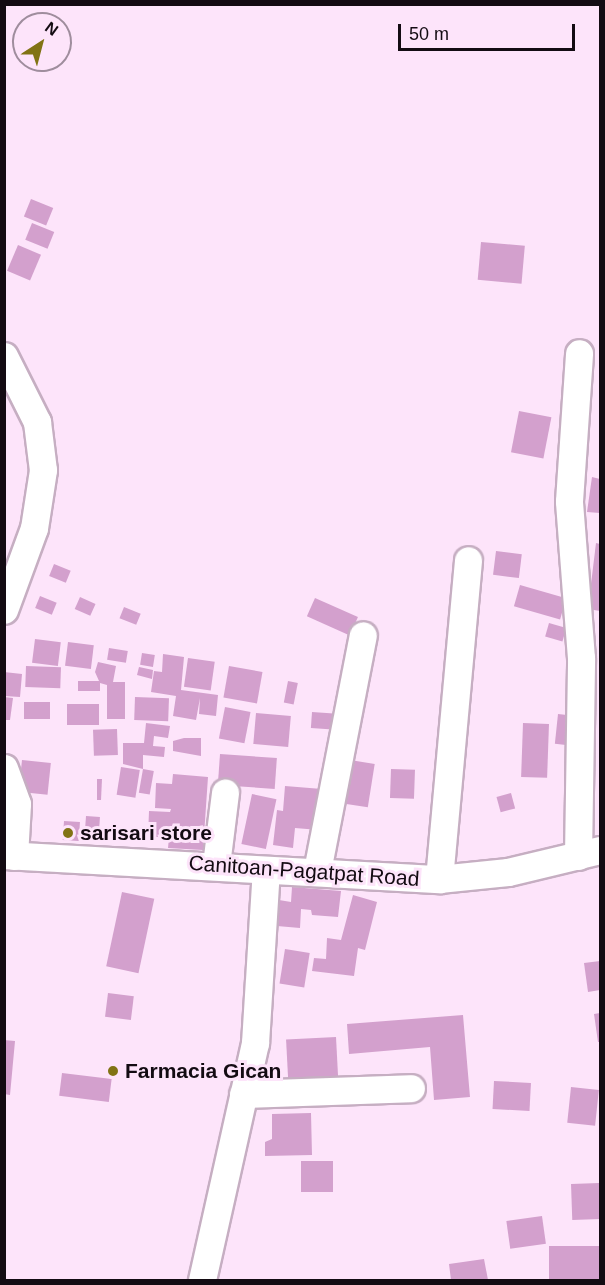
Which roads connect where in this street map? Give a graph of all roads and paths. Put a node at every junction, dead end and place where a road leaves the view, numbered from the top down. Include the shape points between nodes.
1 (579, 353) dead end
2 (4, 356) edge
3 (468, 560) dead end
4 (4, 610) edge
5 (363, 634) dead end
6 (4, 768) edge
7 (225, 793) dead end
8 (589, 853) edge
9 (9, 855) edge
10 (216, 865) junction
11 (266, 870) junction
12 (317, 871) junction
13 (439, 879) junction
14 (411, 1088) dead end
15 (243, 1094) junction
16 (202, 1281) edge

1 - 8 street via 569,501 581,658
2 - 4 street via 37,422 43,470 34,528
3 - 13 street
5 - 12 street
6 - 9 street via 17,804
7 - 10 street
8 - 13 street, Canitoan-Pagatpat Road via 508,872
9 - 10 street, Canitoan-Pagatpat Road
10 - 11 street, Canitoan-Pagatpat Road
11 - 12 street, Canitoan-Pagatpat Road
11 - 15 street via 255,1043
12 - 13 street, Canitoan-Pagatpat Road
14 - 15 street
15 - 16 street

